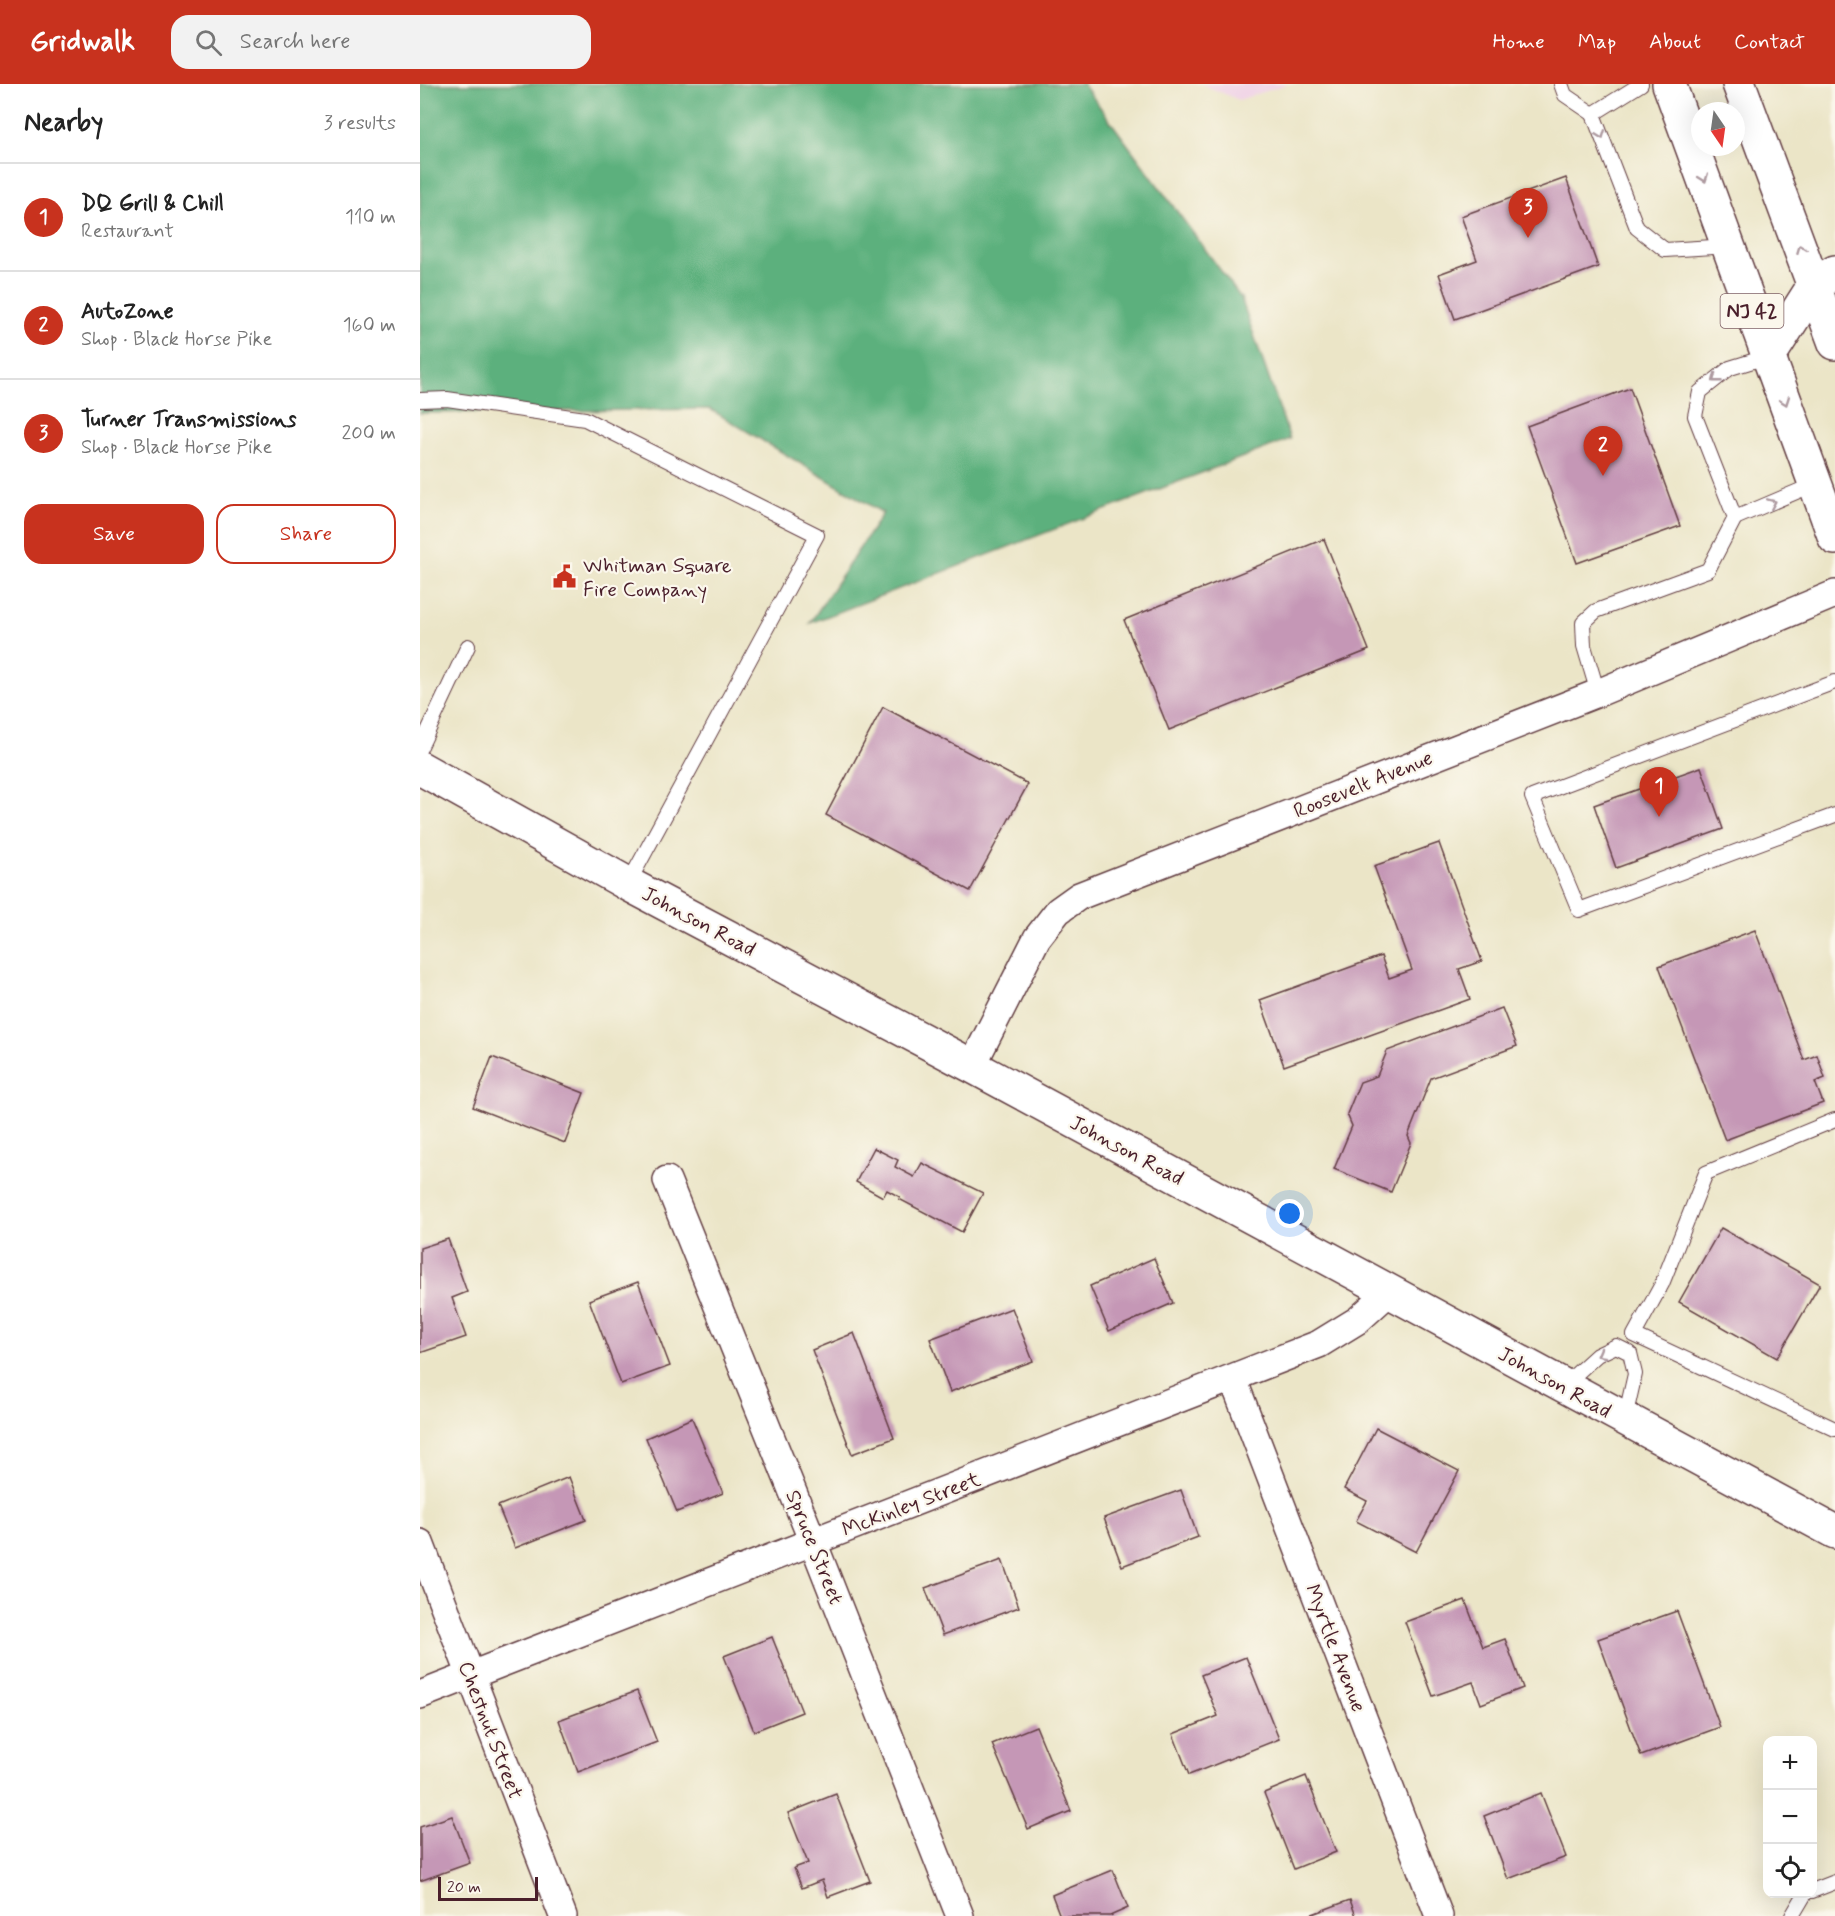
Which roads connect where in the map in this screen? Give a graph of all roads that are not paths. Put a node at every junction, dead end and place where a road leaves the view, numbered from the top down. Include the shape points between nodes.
1 (1561, 84) edge
2 (1641, 84) edge
3 (1669, 84) edge
4 (1739, 84) edge
5 (1593, 114) junction
6 (1729, 246) junction
7 (1825, 278) edge
8 (1835, 343) edge
9 (1768, 356) junction
10 (420, 400) edge
11 (1815, 484) junction
12 (1735, 518) junction
13 (1835, 538) edge
14 (1835, 594) edge
15 (468, 646) dead end
16 (1835, 682) edge
17 (1598, 693) junction
18 (420, 748) edge
19 (420, 768) edge
20 (1835, 815) edge
21 (628, 884) junction
22 (972, 1066) junction
23 (1835, 1120) edge
24 (667, 1180) dead end
25 (1390, 1291) junction
26 (1634, 1335) junction
27 (1623, 1350) junction
28 (1233, 1379) junction
29 (1562, 1386) junction
30 (1625, 1420) junction
31 (1835, 1429) edge
32 (1835, 1532) edge
33 (813, 1542) junction
34 (420, 1543) edge
35 (470, 1676) junction
36 (420, 1695) edge
37 (1835, 1882) edge
38 (1817, 1889) edge
39 (1802, 1898) edge
40 (563, 1916) edge
41 (960, 1916) edge
42 (1439, 1916) edge
43 (1792, 1916) edge

1 - 5 lane via 1565,95
2 - 5 lane
3 -> 6 main road, NJ 42
7 -> 4 main road
5 -> 6 lane via 1637,228 1665,250
6 - 9 main road, NJ 42
7 - 8 main road
7 - 9 main road
9 -> 11 main road, NJ 42
9 -> 12 lane via 1730,368 1700,392 1698,400 1695,416
10 - 21 lane via 447,399 585,418 817,535
12 -> 11 lane
11 - 13 main road, NJ 42
12 - 17 lane via 1708,570 1596,610 1584,622 1584,646
14 - 17 street, Roosevelt Avenue
15 - 18 lane
16 - 20 lane via 1532,796 1579,910
17 - 22 street, Roosevelt Avenue via 1079,896 1058,911 1037,938
19 - 21 main road, Johnson Road
21 - 22 main road, Johnson Road
22 - 25 main road, Johnson Road
23 - 26 lane via 1706,1173 1662,1284
24 - 33 street, Spruce Street
25 - 28 street, McKinley Street via 1358,1320 1319,1344
25 - 29 main road, Johnson Road
26 - 27 lane
26 - 31 lane
27 -> 29 lane via 1616,1346 1597,1355
27 - 30 lane via 1630,1353 1635,1374
28 - 33 street, McKinley Street
28 - 42 street, Myrtle Avenue
29 - 30 main road, Johnson Road
30 - 32 main road, Johnson Road
33 - 35 street, McKinley Street
33 - 41 street, Spruce Street
34 - 35 street, Chestnut Street
35 - 36 street, McKinley Street
35 - 40 street, Chestnut Street
37 - 38 lane
39 - 43 lane

